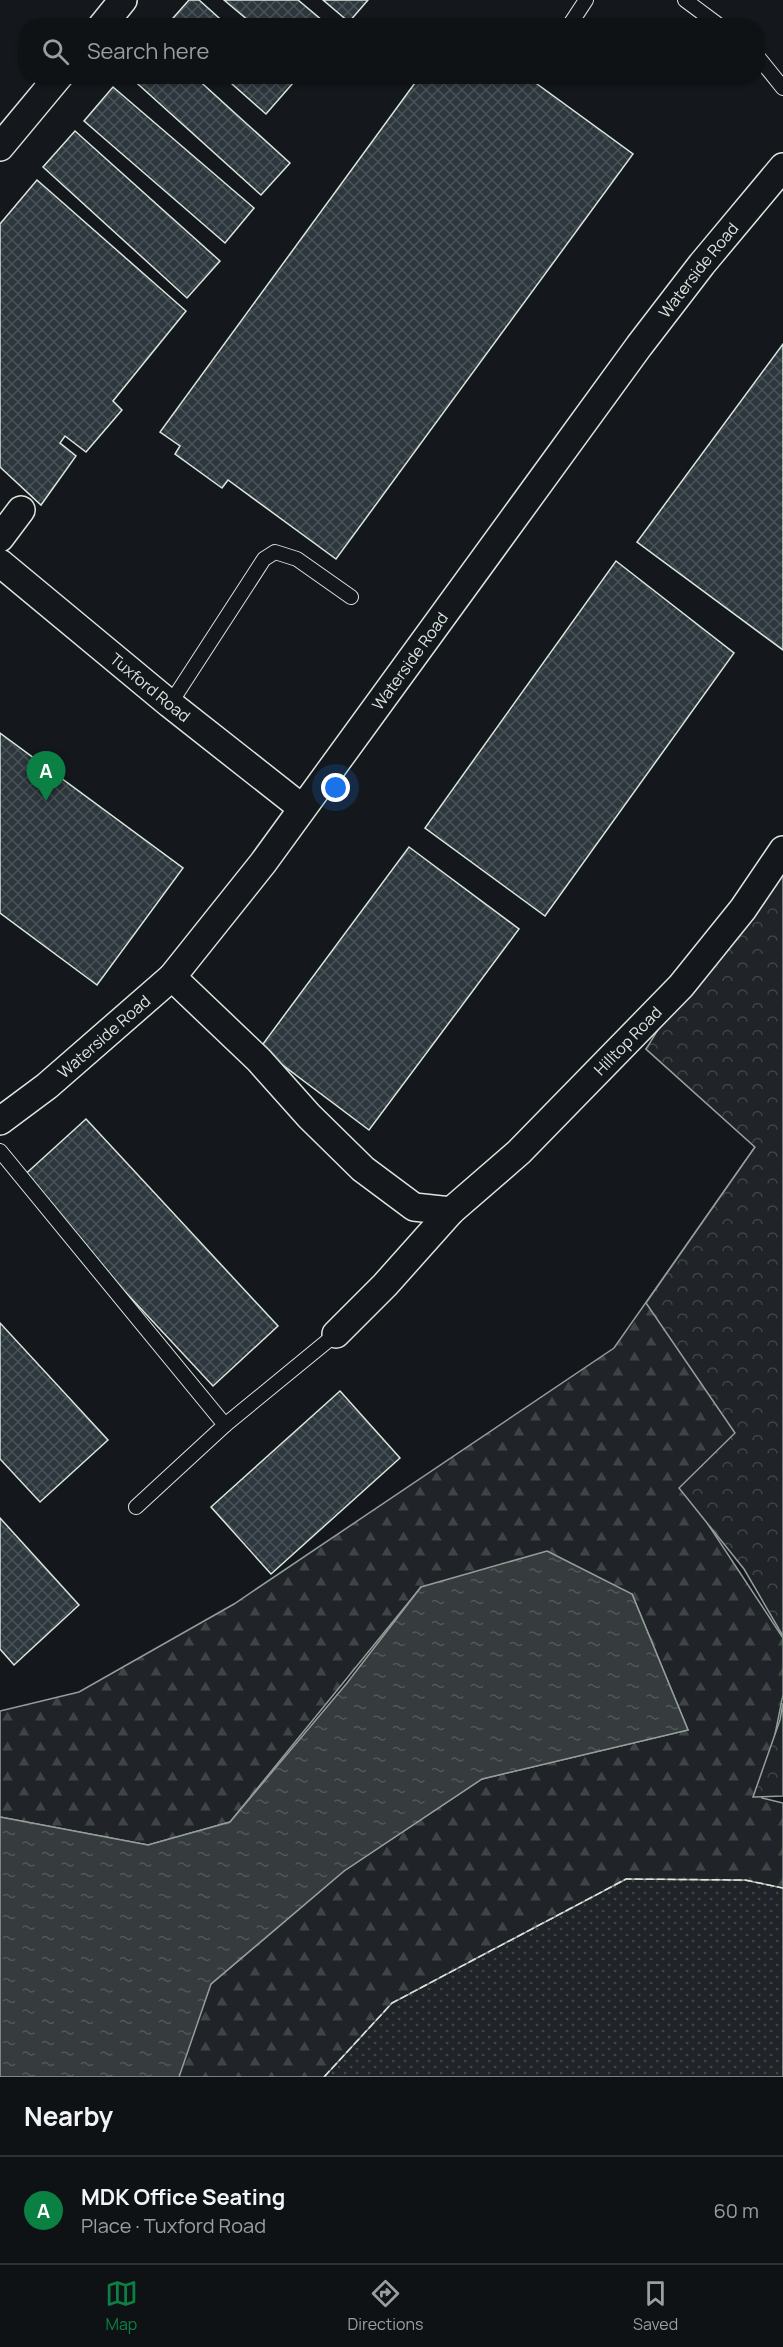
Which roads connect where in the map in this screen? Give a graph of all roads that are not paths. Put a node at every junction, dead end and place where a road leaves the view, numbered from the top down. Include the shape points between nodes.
1 (123, 0) edge
2 (586, 0) edge
3 (685, 0) edge
4 (108, 18) edge
5 (574, 18) edge
6 (709, 18) edge
7 (765, 66) edge
8 (52, 84) edge
9 (783, 88) edge
10 (0, 147) edge
11 (783, 167) edge
12 (21, 510) dead end
13 (0, 537) edge
14 (0, 563) edge
15 (351, 597) dead end
16 (170, 704) junction
17 (302, 808) junction
18 (783, 850) edge
19 (172, 977) junction
20 (0, 1121) edge
21 (0, 1151) edge
22 (451, 1210) junction
23 (336, 1334) joint
24 (225, 1425) junction
25 (136, 1507) dead end

1 - 4 street
2 - 5 lane
3 - 6 lane
7 - 9 lane
8 - 10 street
11 - 17 street, Waterside Road via 639,346
12 - 13 street
14 - 16 street, Tuxford Road
15 - 16 lane via 297,559 275,552 264,559
16 - 17 street, Tuxford Road
17 - 19 street, Waterside Road
18 - 22 street, Hilltop Road via 743,909 681,986 519,1152
19 - 20 street, Waterside Road
19 - 22 street via 259,1060 363,1169 414,1207
21 - 24 lane
22 - 23 street, Hilltop Road
23 - 24 lane
24 - 25 lane

